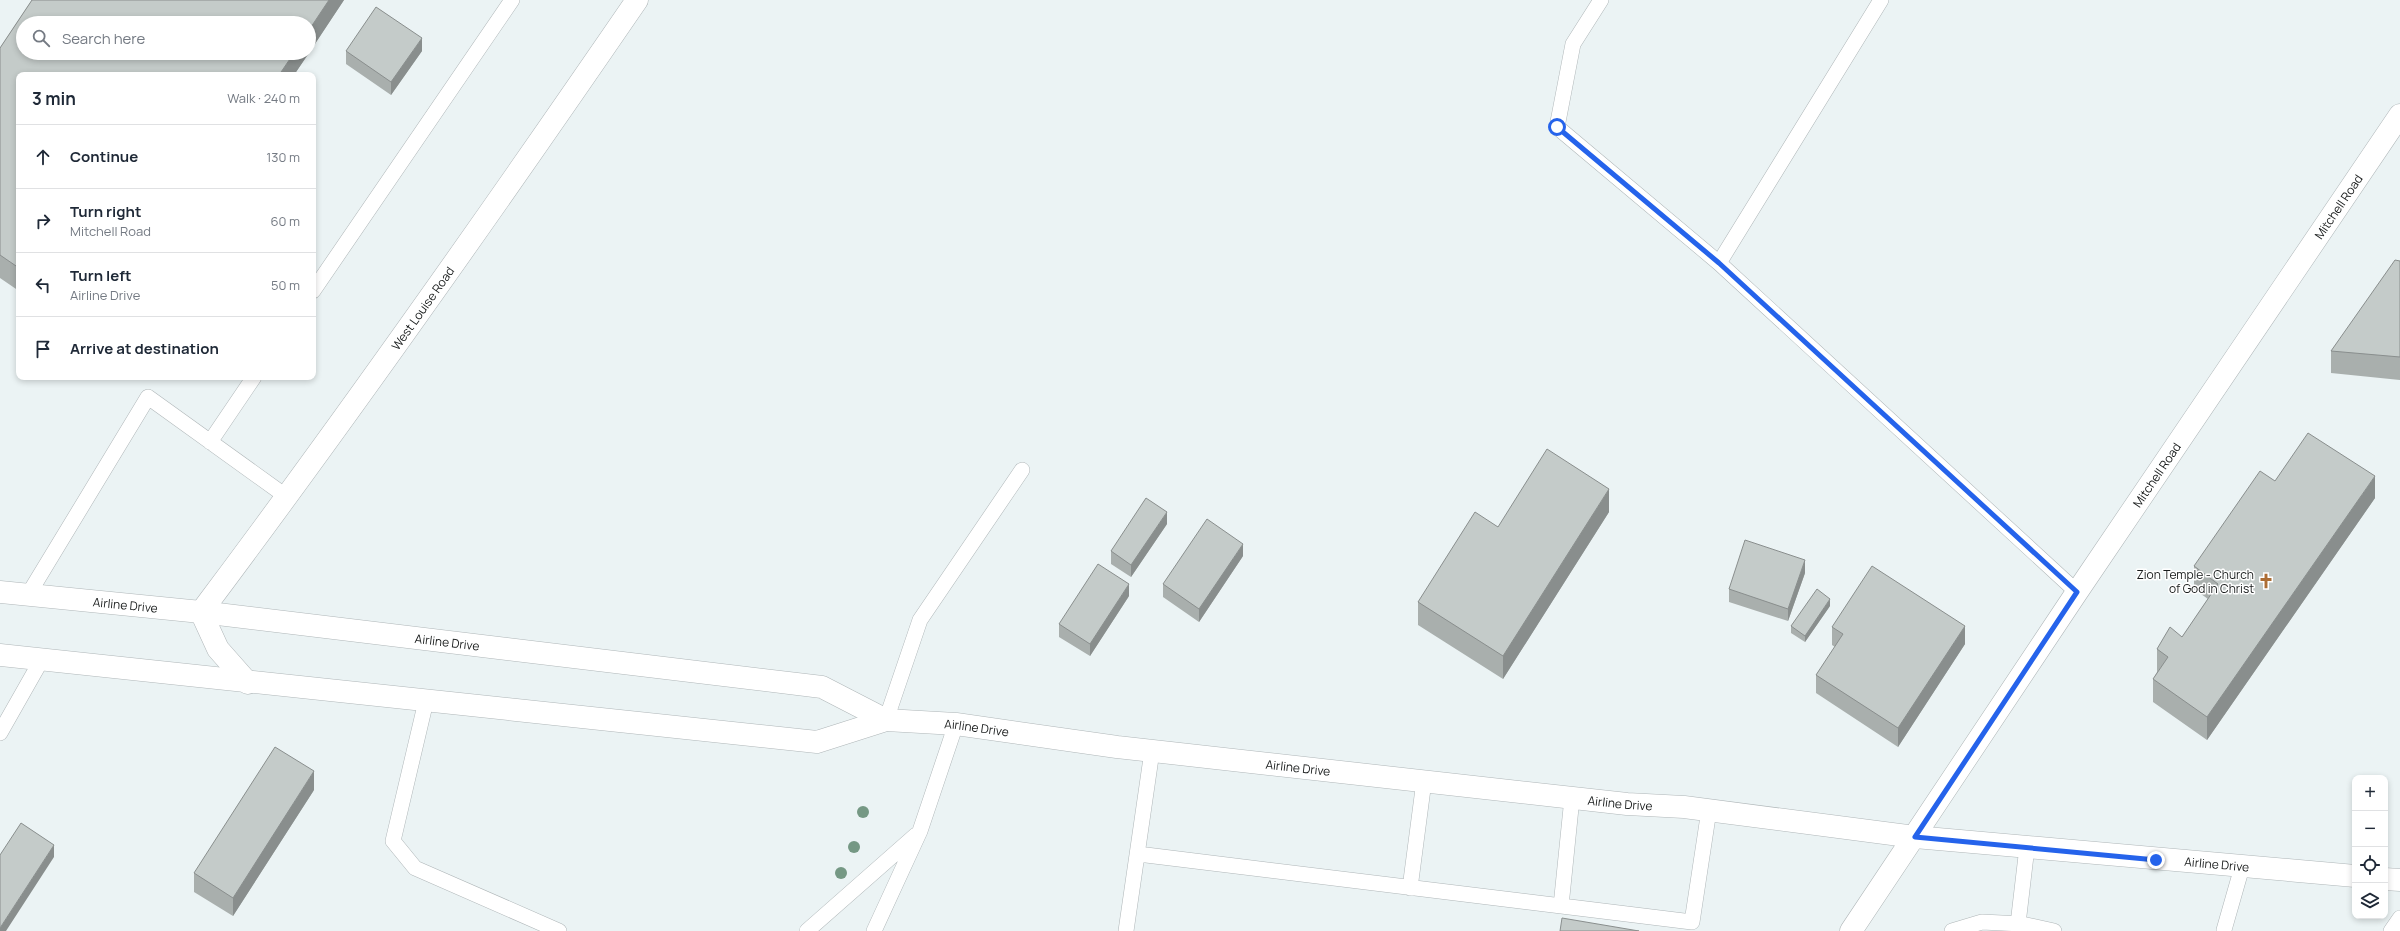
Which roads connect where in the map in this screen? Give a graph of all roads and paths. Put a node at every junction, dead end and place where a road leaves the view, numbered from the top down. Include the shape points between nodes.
1 (512, 0) edge
2 (637, 0) edge
3 (1601, 0) edge
4 (1881, 0) edge
5 (2400, 115) edge
6 (1719, 263) junction
7 (316, 287) edge
8 (252, 380) edge
9 (210, 442) junction
10 (1022, 470) dead end
11 (287, 497) junction
12 (0, 592) edge
13 (2077, 592) junction
14 (28, 595) junction
15 (201, 612) junction
16 (0, 655) edge
17 (42, 659) junction
18 (248, 683) junction
19 (426, 701) junction
20 (886, 720) junction
21 (956, 724) junction
22 (0, 732) edge
23 (1152, 751) junction
24 (1424, 781) junction
25 (1572, 798) junction
26 (1709, 810) junction
27 (920, 831) junction
28 (1915, 837) junction
29 (2027, 847) junction
30 (1138, 854) junction
31 (2242, 867) junction
32 (2352, 876) edge
33 (2388, 879) edge
34 (2400, 880) edge
35 (1410, 888) junction
36 (1561, 906) junction
37 (2400, 918) edge
38 (2018, 924) junction
39 (1694, 927) edge
40 (559, 931) edge
41 (807, 931) edge
42 (874, 931) edge
43 (1126, 931) edge
44 (1852, 931) edge
45 (1952, 931) edge
46 (2054, 931) edge
47 (2224, 931) edge
48 (2391, 931) edge

1 - 7 lane
2 - 11 main road, West Louise Road via 483,225
3 - 6 lane via 1573,44 1557,127
4 - 6 lane
5 - 13 main road, Mitchell Road
6 - 13 lane
8 - 9 lane
9 - 11 lane
9 - 14 lane via 148,397
10 - 20 lane via 920,620
11 - 15 main road, West Louise Road
12 - 14 main road, Airline Drive
13 - 28 main road, Mitchell Road
14 - 15 main road, Airline Drive
15 - 18 main road via 218,649
15 - 20 main road, Airline Drive via 822,687
16 - 17 main road, Airline Drive
17 - 18 main road, Airline Drive
17 - 22 lane
18 - 19 main road, Airline Drive
19 - 20 main road, Airline Drive via 817,742
19 - 40 lane via 393,841 415,868
20 - 21 main road, Airline Drive
21 - 23 main road, Airline Drive
21 - 27 lane
23 - 24 main road, Airline Drive
23 - 30 lane
24 - 25 main road, Airline Drive
24 - 35 lane
25 - 26 main road, Airline Drive
25 - 36 lane
26 - 28 main road, Airline Drive
26 - 39 lane
27 - 41 lane
27 - 42 lane
28 - 29 main road, Airline Drive
28 - 44 main road, Mitchell Road
29 - 31 main road, Airline Drive
29 - 38 lane
30 - 35 lane
30 - 43 lane
31 - 32 main road, Airline Drive
31 - 47 lane
33 - 34 main road
35 - 36 lane
36 - 39 lane
37 - 48 lane
38 - 45 lane via 1982,922
38 - 46 lane

